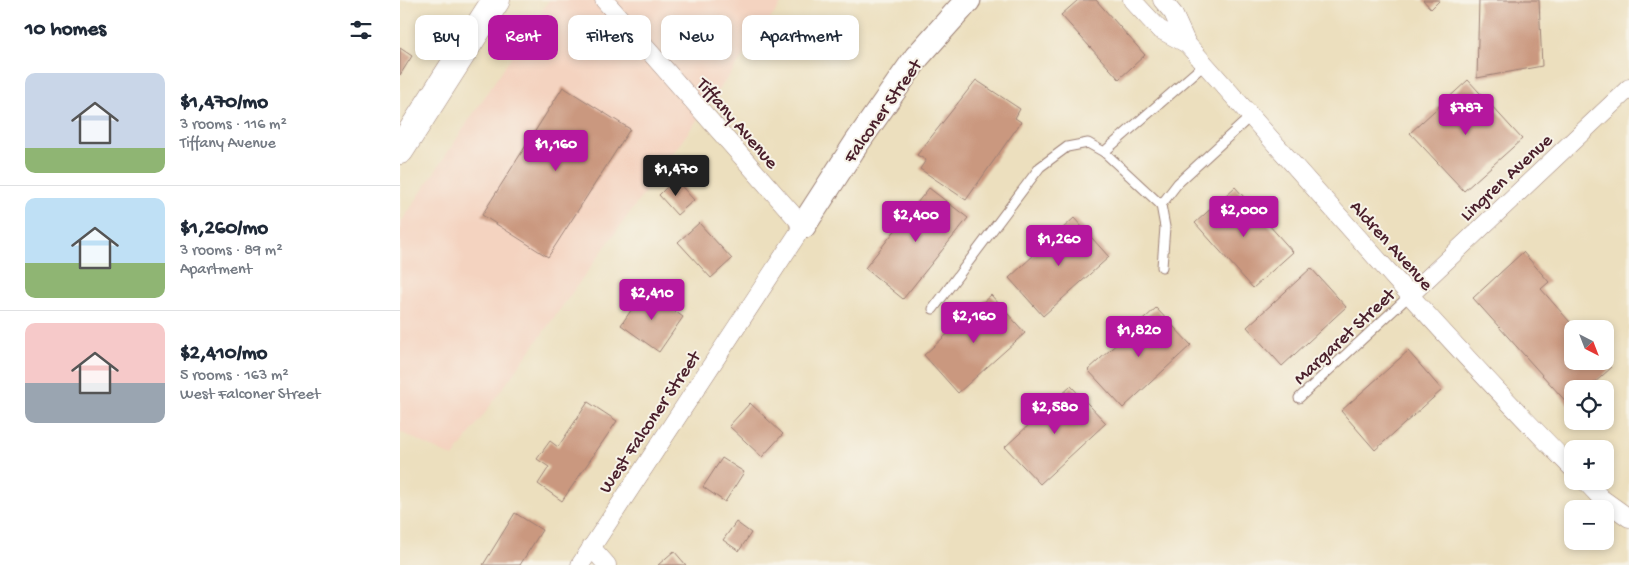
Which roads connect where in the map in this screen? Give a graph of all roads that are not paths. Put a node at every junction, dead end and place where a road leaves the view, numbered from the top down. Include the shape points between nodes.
1 (496, 0) edge
2 (604, 0) edge
3 (968, 0) edge
4 (1132, 0) edge
5 (1162, 0) edge
6 (1187, 44) junction
7 (1205, 64) junction
8 (1629, 88) edge
9 (1251, 116) junction
10 (400, 150) edge
11 (1104, 152) junction
12 (1161, 205) junction
13 (803, 226) junction
14 (1162, 267) dead end
15 (1410, 295) junction
16 (933, 310) dead end
17 (1300, 398) dead end
18 (1564, 459) edge
19 (1593, 490) edge
20 (1629, 518) edge
21 (591, 547) junction
22 (580, 565) edge
23 (607, 565) edge

1 - 10 main road
2 - 13 street, Tiffany Avenue
3 - 13 street, Falconer Street via 917,57
4 - 6 street, Aldren Avenue via 1159,29
5 - 6 street, Aldren Avenue via 1173,12
6 - 7 street, Aldren Avenue
7 - 9 street, Aldren Avenue
7 - 11 lane
8 - 15 street, Lingren Avenue
9 - 12 lane via 1178,183
9 - 15 street, Aldren Avenue
11 - 12 lane
11 - 16 lane via 1088,142 1068,148 1040,167
12 - 14 lane via 1165,227
13 - 21 street, West Falconer Street
15 - 17 lane, Margaret Street
15 - 18 street, Aldren Avenue
19 - 20 street
21 - 22 street, West Falconer Street
21 - 23 street

